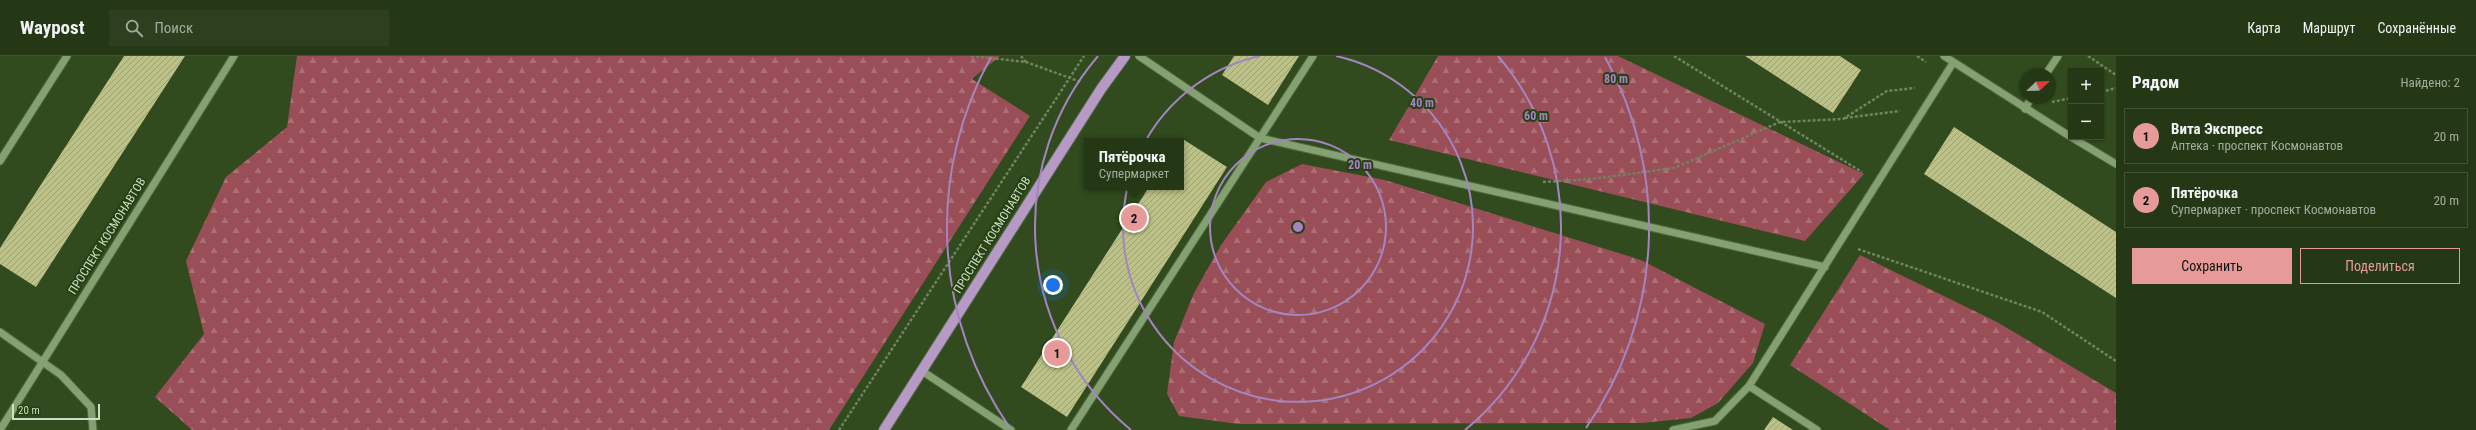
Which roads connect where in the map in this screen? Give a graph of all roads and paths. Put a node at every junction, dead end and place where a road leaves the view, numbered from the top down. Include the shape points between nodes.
1 (67, 56) edge
2 (234, 56) edge
3 (971, 56) edge
4 (1021, 56) edge
5 (1084, 56) edge
6 (1125, 56) edge
7 (1139, 56) edge
8 (1313, 56) edge
9 (1674, 56) edge
10 (1944, 56) edge
11 (2058, 56) edge
12 (2088, 56) edge
13 (1026, 62) junction
14 (1953, 63) junction
15 (2050, 68) edge
16 (2116, 75) edge
17 (1068, 79) junction
18 (2116, 88) edge
19 (1101, 90) junction
20 (2104, 91) edge
21 (1934, 93) junction
22 (2027, 104) edge
23 (1925, 107) junction
24 (2025, 108) junction
25 (1842, 119) junction
26 (1780, 122) junction
27 (2068, 135) edge
28 (1260, 138) junction
29 (2076, 140) edge
30 (0, 161) edge
31 (2116, 164) edge
32 (1539, 182) dead end
33 (1878, 182) junction
34 (1840, 243) junction
35 (1825, 267) junction
36 (0, 332) edge
37 (2116, 361) edge
38 (43, 364) junction
39 (922, 371) junction
40 (1750, 386) junction
41 (0, 430) edge
42 (93, 430) edge
43 (839, 430) edge
44 (884, 430) edge
45 (1011, 430) edge
46 (1071, 430) edge
47 (1673, 430) edge
48 (1817, 430) edge

1 - 30 street
2 - 38 street, ПРОСПЕКТ КОСМОНАВТОВ
3 - 13 path
4 - 13 path
5 - 17 path
6 - 19 main road, ПРОСПЕКТ КОСМОНАВТОВ
7 - 28 street
8 - 28 street
9 - 26 path
10 - 14 street
11 - 15 street
12 - 16 path
13 - 17 path
14 - 21 street
14 - 24 street
17 - 19 path
17 - 43 path
18 - 20 path
19 - 39 main road, ПРОСПЕКТ КОСМОНАВТОВ
21 - 23 street
21 - 25 path via 1912,87 1887,91
22 - 24 street
23 - 25 path
23 - 33 street
24 - 27 street
25 - 26 path
26 - 32 path via 1674,168 1592,179
26 - 33 path
28 - 35 street
28 - 46 street
29 - 31 street
33 - 34 street
34 - 35 street
34 - 37 path via 2042,312
35 - 40 street
36 - 38 street
38 - 41 street, ПРОСПЕКТ КОСМОНАВТОВ
38 - 42 street via 61,375 91,407
39 - 44 main road, ПРОСПЕКТ КОСМОНАВТОВ
39 - 45 street
40 - 47 street via 1715,421
40 - 48 street

